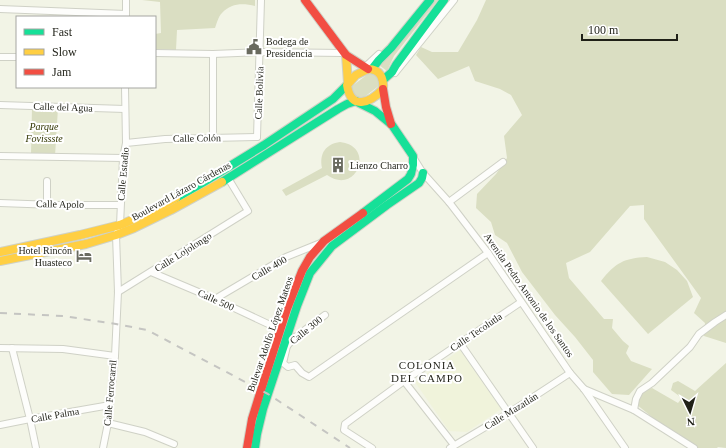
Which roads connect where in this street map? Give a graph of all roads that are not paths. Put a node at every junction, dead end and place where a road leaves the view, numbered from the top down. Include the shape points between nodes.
1 (126, 0) edge
2 (261, 0) edge
3 (305, 0) edge
4 (426, 0) edge
5 (430, 0) edge
6 (454, 0) edge
7 (442, 1) edge
8 (0, 9) edge
9 (126, 16) edge
10 (260, 52) junction
11 (156, 53) edge
12 (213, 54) junction
13 (344, 54) junction
14 (0, 57) edge
15 (16, 57) edge
16 (369, 68) junction
17 (348, 84) junction
18 (384, 85) junction
19 (125, 88) edge
20 (358, 102) junction
21 (0, 105) edge
22 (125, 109) junction
23 (392, 125) junction
24 (257, 137) junction
25 (213, 138) junction
26 (126, 143) junction
27 (264, 145) junction
28 (0, 156) edge
29 (413, 156) junction
30 (123, 158) junction
31 (503, 162) dead end
32 (423, 172) junction
33 (228, 178) junction
34 (47, 181) dead end
35 (449, 202) junction
36 (0, 203) edge
37 (47, 204) junction
38 (120, 205) junction
39 (120, 225) junction
40 (116, 235) junction
41 (324, 241) junction
42 (0, 252) edge
43 (488, 253) junction
44 (0, 261) edge
45 (151, 272) junction
46 (118, 292) junction
47 (215, 299) junction
48 (521, 302) junction
49 (325, 315) dead end
50 (726, 315) edge
51 (281, 330) junction
52 (460, 343) junction
53 (286, 345) junction
54 (0, 348) edge
55 (12, 348) junction
56 (115, 356) junction
57 (570, 373) junction
58 (404, 381) junction
59 (584, 389) junction
60 (110, 405) junction
61 (634, 410) junction
62 (509, 412) junction
63 (30, 418) junction
64 (108, 424) junction
65 (0, 425) edge
66 (174, 444) dead end
67 (452, 446) edge
68 (36, 448) edge
69 (103, 448) edge
70 (247, 448) edge
71 (255, 448) edge
72 (372, 448) edge
73 (533, 448) edge
74 (625, 448) edge
75 (694, 448) edge

1 - 9 street
2 - 10 street, Calle Bolivia
3 - 13 main road
4 - 16 street
5 - 16 main road via 391,48
6 - 18 street
7 - 18 main road
8 - 9 street
10 - 12 street
10 - 13 street
10 - 24 street, Calle Bolivia
11 - 12 street
12 - 25 street
13 - 16 main road
13 - 17 main road
14 - 15 street
16 - 17 main road via 353,77
16 - 18 main road via 380,74
17 - 20 main road via 348,94
17 - 27 main road, Boulevard Lázaro Cárdenas via 332,99
18 - 20 main road via 374,98 364,103
18 - 23 main road via 386,110
19 - 22 street, Calle Estadio
20 - 23 main road via 375,110
20 - 33 main road, Boulevard Lázaro Cárdenas via 338,109
21 - 22 street, Calle del Agua
22 - 26 street, Calle Estadio
23 - 29 main road
24 - 25 street, Calle Colón
24 - 27 street
25 - 26 street, Calle Colón
26 - 30 street, Calle Estadio
27 - 39 main road, Boulevard Lázaro Cárdenas via 153,211
28 - 30 street
29 - 32 street, Avenida Pedro Antonio de los Santos
29 - 41 main road, Bulevar Adolfo López Mateos via 413,166 408,179
30 - 38 street, Calle Estadio
31 - 35 street
32 - 35 street, Avenida Pedro Antonio de los Santos
32 - 53 main road, Bulevar Adolfo López Mateos via 419,183 332,246 321,259 310,273
33 - 40 main road, Boulevard Lázaro Cárdenas via 171,210
33 - 45 street, Calle Lojolongo via 248,211
34 - 37 street
35 - 43 street, Avenida Pedro Antonio de los Santos
36 - 37 street, Calle Apolo
37 - 38 street, Calle Apolo
38 - 39 street, Calle Estadio
39 - 40 street, Calle Estadio
39 - 42 main road, Boulevard Lázaro Cárdenas
40 - 44 main road, Boulevard Lázaro Cárdenas via 86,244
40 - 46 street, Calle Estadio
41 - 47 street, Calle 400 via 286,257
41 - 51 main road, Bulevar Adolfo López Mateos via 302,271
43 - 48 street, Avenida Pedro Antonio de los Santos
43 - 53 street via 309,377 295,365 288,367 283,363
45 - 46 street, Calle Lojolongo
45 - 47 street, Calle 500
46 - 56 street, Calle Estadio
47 - 51 street, Calle 500
48 - 52 street, Calle Tecolutla
48 - 57 street, Avenida Pedro Antonio de los Santos
49 - 53 street, Calle 300
50 - 61 street via 699,334 690,347 640,391
51 - 70 main road, Bulevar Adolfo López Mateos via 252,419
52 - 58 street, Calle Tecolutla
52 - 62 street
53 - 71 main road, Bulevar Adolfo López Mateos via 263,408
54 - 55 street, Calle Ferrocarril
55 - 56 street, Calle Ferrocarril via 63,349
55 - 63 street
56 - 60 street, Calle Ferrocarril
57 - 59 street, Avenida Pedro Antonio de los Santos
57 - 62 street, Calle Mazatlán
58 - 67 street
58 - 72 street, Calle Tecolutla via 345,424 344,430
59 - 61 street
59 - 74 street, Avenida Pedro Antonio de los Santos
60 - 63 street, Calle Palma
60 - 64 street, Calle Ferrocarril
61 - 75 street
62 - 67 street, Calle Mazatlán
62 - 73 street
63 - 65 street, Calle Palma
63 - 68 street
64 - 66 street via 145,432
64 - 69 street, Calle Ferrocarril

